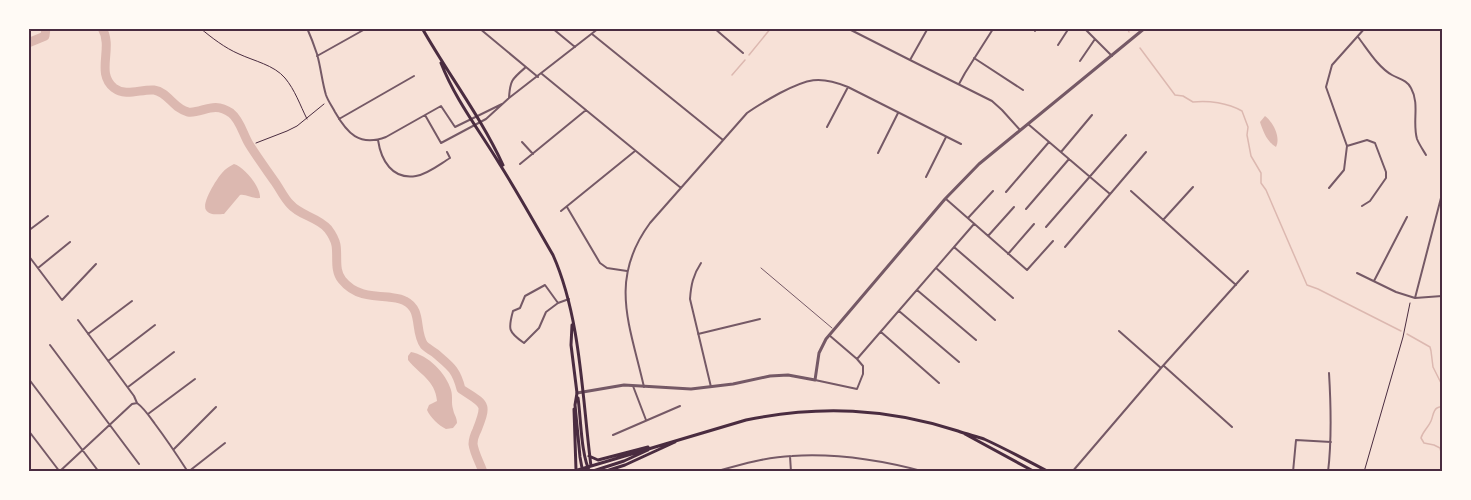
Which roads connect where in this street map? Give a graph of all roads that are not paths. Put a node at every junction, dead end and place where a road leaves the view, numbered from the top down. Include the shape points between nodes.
1 (307, 28) edge
2 (367, 28) edge
3 (422, 28) edge
4 (479, 28) edge
5 (552, 28) edge
6 (599, 28) edge
7 (714, 28) edge
8 (847, 28) edge
9 (928, 28) edge
10 (1070, 28) edge
11 (1084, 28) edge
12 (1145, 28) edge
13 (1365, 28) edge
14 (993, 29) edge
15 (592, 34) junction
16 (1358, 36) junction
17 (1095, 39) junction
18 (1058, 45) dead end
19 (575, 47) junction
20 (743, 53) dead end
21 (317, 56) junction
22 (1112, 56) junction
23 (974, 58) junction
24 (910, 60) junction
25 (1080, 61) dead end
26 (441, 63) junction
27 (526, 67) junction
28 (542, 74) junction
29 (414, 76) dead end
30 (538, 77) junction
31 (959, 84) junction
32 (848, 87) junction
33 (1023, 90) dead end
34 (509, 98) junction
35 (502, 104) junction
36 (586, 110) junction
37 (899, 112) junction
38 (425, 115) junction
39 (1092, 116) dead end
40 (477, 117) junction
41 (339, 119) junction
42 (472, 120) junction
43 (481, 122) junction
44 (1028, 124) junction
45 (475, 126) junction
46 (827, 128) dead end
47 (1020, 130) junction
48 (1126, 135) dead end
49 (946, 137) junction
50 (723, 140) junction
51 (378, 141) junction
52 (522, 142) dead end
53 (1049, 142) junction
54 (961, 144) dead end
55 (1347, 146) junction
56 (635, 151) junction
57 (447, 152) dead end
58 (1061, 152) junction
59 (1146, 152) dead end
60 (878, 153) dead end
61 (532, 154) junction
62 (1426, 155) dead end
63 (1069, 159) junction
64 (520, 164) dead end
65 (926, 177) dead end
66 (1090, 177) junction
67 (512, 183) junction
68 (1193, 187) dead end
69 (681, 188) junction
70 (1329, 188) dead end
71 (993, 191) dead end
72 (1131, 191) dead end
73 (1006, 192) dead end
74 (1110, 194) junction
75 (1443, 194) edge
76 (945, 199) junction
77 (1362, 206) dead end
78 (567, 207) junction
79 (1014, 207) dead end
80 (1026, 209) dead end
81 (561, 211) dead end
82 (48, 216) dead end
83 (1407, 217) dead end
84 (968, 218) junction
85 (1163, 220) junction
86 (974, 224) junction
87 (1034, 224) dead end
88 (1046, 227) dead end
89 (28, 231) edge
90 (988, 236) junction
91 (1053, 241) dead end
92 (70, 242) dead end
93 (954, 247) junction
94 (1065, 247) dead end
95 (1008, 254) junction
96 (28, 255) edge
97 (701, 263) dead end
98 (96, 264) dead end
99 (38, 268) junction
100 (761, 268) dead end
101 (936, 268) junction
102 (627, 271) junction
103 (1248, 271) dead end
104 (1357, 273) dead end
105 (1374, 281) junction
106 (1236, 285) junction
107 (917, 290) junction
108 (1443, 296) edge
109 (1013, 298) dead end
110 (1413, 298) junction
111 (569, 299) junction
112 (132, 301) dead end
113 (558, 303) junction
114 (899, 311) junction
115 (759, 319) dead end
116 (78, 320) dead end
117 (572, 320) junction
118 (995, 320) dead end
119 (155, 325) dead end
120 (834, 329) junction
121 (1119, 331) dead end
122 (881, 332) junction
123 (88, 334) junction
124 (698, 334) junction
125 (828, 335) junction
126 (976, 340) dead end
127 (50, 345) dead end
128 (174, 352) dead end
129 (857, 359) junction
130 (108, 361) junction
131 (959, 362) dead end
132 (1163, 367) junction
133 (1329, 373) dead end
134 (28, 378) edge
135 (195, 379) dead end
136 (815, 380) junction
137 (939, 383) dead end
138 (633, 386) junction
139 (128, 387) junction
140 (644, 387) junction
141 (711, 387) junction
142 (583, 392) junction
143 (577, 393) junction
144 (137, 403) junction
145 (575, 405) junction
146 (680, 406) dead end
147 (216, 407) dead end
148 (148, 414) junction
149 (646, 420) junction
150 (110, 424) junction
151 (1232, 427) dead end
152 (28, 430) edge
153 (963, 433) junction
154 (613, 435) dead end
155 (684, 438) junction
156 (1331, 442) junction
157 (225, 443) dead end
158 (660, 445) junction
159 (174, 449) junction
160 (82, 450) junction
161 (590, 456) junction
162 (790, 456) junction
163 (140, 464) dead end
164 (588, 470) edge
165 (59, 471) edge
166 (99, 471) edge
167 (574, 471) edge
168 (603, 471) edge
169 (714, 471) edge
170 (791, 471) edge
171 (926, 471) edge
172 (1035, 471) edge
173 (1049, 471) edge
174 (1072, 471) edge
175 (1293, 471) edge
176 (1328, 471) edge

1 - 21 street
2 - 21 street
3 - 26 main road
4 - 27 street
5 - 19 street
6 - 15 street
7 - 20 street
8 - 24 street
9 - 24 street
10 - 18 street
11 - 17 street
12 - 22 street
13 - 16 street
14 - 23 street
15 - 19 street
15 - 50 street
16 - 55 street via 1332,65 1326,87
16 - 62 street via 1381,67 1411,87 1417,109 1417,139
17 - 22 street
17 - 25 street
19 - 28 street
21 - 41 street via 328,100
22 - 44 street
23 - 31 street
23 - 33 street
24 - 31 street
26 - 40 main road
26 - 42 main road
27 - 30 street
27 - 34 street via 512,79
28 - 30 street
28 - 36 street
29 - 41 street
30 - 34 street
31 - 47 street via 992,101
32 - 37 street
32 - 46 street
32 - 50 street via 833,81 799,83 747,113
34 - 35 street
35 - 40 street
35 - 43 street
36 - 56 street
36 - 61 street
37 - 49 street
37 - 60 street
38 - 42 street via 441,106 455,128
38 - 45 street via 441,143
38 - 51 street
39 - 58 street
40 - 42 street
40 - 43 main road
41 - 51 street via 354,136
42 - 45 main road
43 - 45 street
43 - 67 main road
44 - 47 street
44 - 53 street
45 - 67 main road
47 - 76 street
48 - 66 street
49 - 54 street
49 - 65 street
50 - 69 street
51 - 57 street via 388,167 407,176 416,176 450,158
52 - 61 street
53 - 58 street
53 - 73 street
55 - 70 street via 1344,170
55 - 77 street via 1367,140 1375,143 1386,172 1370,201
56 - 69 street
56 - 78 street
58 - 63 street
59 - 74 street
61 - 64 street
63 - 66 street
63 - 80 street
66 - 74 street
66 - 88 street
67 - 111 main road via 553,255
68 - 85 street
69 - 102 street via 643,232
71 - 84 street
72 - 85 street
74 - 94 street
75 - 110 street
76 - 84 street
76 - 120 street
78 - 81 street
78 - 102 street via 600,263
79 - 90 street
82 - 89 street
83 - 105 street
84 - 86 street
85 - 106 street
86 - 90 street
86 - 93 street
87 - 95 street
90 - 95 street
91 - 95 street via 1027,270
92 - 99 street
93 - 101 street
93 - 109 street
96 - 99 street
97 - 124 street via 694,274 690,299
98 - 99 street via 62,300
100 - 120 lane
101 - 107 street
101 - 118 street
102 - 140 street via 626,310
103 - 106 street
104 - 105 street
105 - 110 street
106 - 132 street
107 - 114 street
107 - 126 street
108 - 110 street
111 - 113 street
111 - 117 main road
112 - 123 street
113 - 113 street via 546,312 539,328 524,343 512,335 509,325 513,311 520,308 525,296 545,285
114 - 122 street
114 - 131 street
115 - 124 street
116 - 123 street
117 - 142 main road
117 - 143 main road
119 - 130 street
120 - 125 street
121 - 132 street
122 - 129 street
122 - 137 street
123 - 130 street
124 - 141 street
125 - 129 street
125 - 136 street via 819,353
127 - 150 street
128 - 139 street
129 - 136 street via 863,366 857,389
130 - 139 street
132 - 151 street
132 - 174 street
133 - 156 street
134 - 160 street
135 - 148 street
136 - 141 street via 770,376
138 - 140 street
138 - 142 street
138 - 149 street
139 - 144 street
140 - 141 street
142 - 143 street
142 - 161 main road
143 - 145 main road
143 - 164 main road
144 - 148 street
144 - 150 street
145 - 164 main road
145 - 167 main road
146 - 149 street
147 - 159 street
148 - 159 street
149 - 154 street
150 - 160 street
150 - 163 street
152 - 165 street
153 - 155 main road via 911,418 841,410 776,414
153 - 172 main road
153 - 173 main road
155 - 158 main road
155 - 168 main road
156 - 175 street via 1296,440
156 - 176 street
157 - 159 street via 188,471
158 - 161 main road via 598,460
158 - 164 main road
160 - 165 street
160 - 166 street
161 - 164 main road
162 - 169 street
162 - 170 street
162 - 171 street via 849,456
164 - 167 main road

